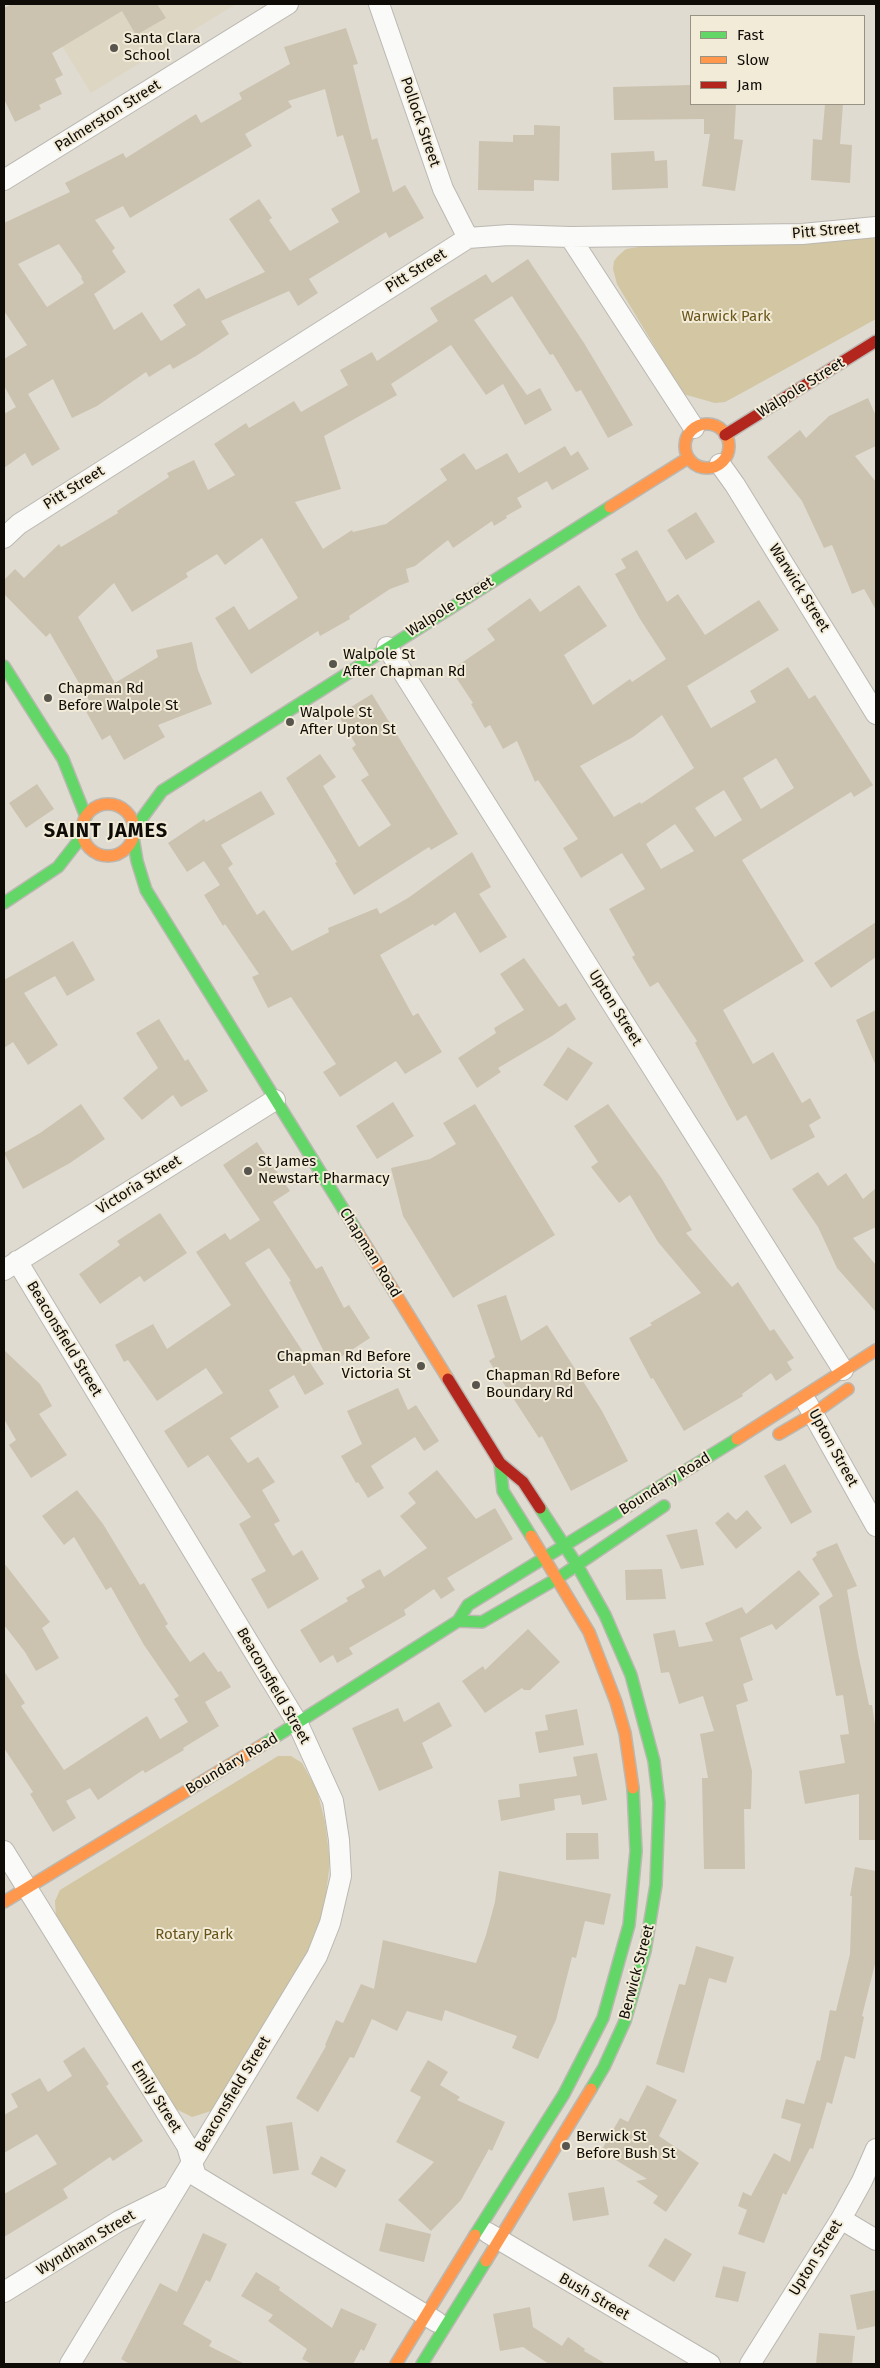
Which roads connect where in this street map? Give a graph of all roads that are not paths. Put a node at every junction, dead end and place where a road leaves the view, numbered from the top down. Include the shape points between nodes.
1 (288, 4) edge
2 (379, 4) edge
3 (4, 180) edge
4 (876, 226) edge
5 (570, 236) junction
6 (468, 238) junction
7 (876, 341) edge
8 (694, 428) junction
9 (726, 435) junction
10 (688, 458) junction
11 (720, 464) junction
12 (11, 526) edge
13 (4, 538) edge
14 (387, 647) junction
15 (4, 666) edge
16 (876, 714) edge
17 (63, 759) junction
18 (86, 780) dead end
19 (162, 791) junction
20 (96, 792) dead end
21 (146, 793) dead end
22 (129, 798) dead end
23 (110, 804) junction
24 (86, 817) junction
25 (133, 833) junction
26 (83, 835) junction
27 (106, 855) junction
28 (87, 861) dead end
29 (72, 865) dead end
30 (58, 867) junction
31 (146, 890) junction
32 (4, 903) edge
33 (275, 1100) junction
34 (10, 1266) edge
35 (876, 1350) edge
36 (843, 1370) junction
37 (861, 1381) dead end
38 (809, 1406) junction
39 (772, 1438) dead end
40 (500, 1463) junction
41 (676, 1497) dead end
42 (876, 1526) edge
43 (564, 1546) junction
44 (546, 1558) junction
45 (577, 1565) junction
46 (558, 1578) junction
47 (458, 1621) junction
48 (298, 1724) junction
49 (4, 1851) edge
50 (26, 1889) junction
51 (4, 1902) edge
52 (876, 2149) edge
53 (191, 2163) junction
54 (170, 2196) junction
55 (841, 2219) junction
56 (480, 2229) junction
57 (499, 2240) junction
58 (876, 2240) edge
59 (4, 2292) edge
60 (426, 2316) junction
61 (444, 2327) junction
62 (70, 2364) edge
63 (396, 2364) edge
64 (422, 2364) edge
65 (710, 2364) edge
66 (750, 2364) edge

1 - 3 street, Palmerston Street
2 - 6 street, Pollock Street via 443,189
4 - 5 street, Pitt Street via 802,234
5 - 6 street, Pitt Street
5 - 8 street
6 - 12 street, Pitt Street
7 - 9 main road, Walpole Street
8 - 9 main road via 711,424
8 - 10 main road via 684,445
9 - 11 main road via 728,451
10 - 11 main road via 701,468
10 - 14 main road, Walpole Street
11 - 16 street, Warwick Street
12 - 13 street, Pitt Street
14 - 19 main road, Walpole Street
14 - 36 street, Upton Street
15 - 17 main road
17 - 18 main road
17 - 24 main road
19 - 21 main road, Walpole Street
19 - 25 main road, Walpole Street
20 - 23 main road
22 - 23 main road
23 - 24 main road via 96,808
23 - 25 main road via 127,813
24 - 26 main road
25 - 27 main road via 124,850
25 - 31 main road, Chapman Road via 137,862
26 - 27 main road via 89,847
26 - 30 main road
27 - 28 main road
27 - 31 main road, Chapman Road
29 - 30 main road
30 - 32 main road
31 - 33 main road, Chapman Road
33 - 34 street, Victoria Street
33 - 40 main road, Chapman Road
34 - 48 street, Beaconsfield Street
35 - 36 main road, Boundary Road
36 - 38 main road, Boundary Road
37 - 38 main road, Boundary Road
38 - 39 main road, Boundary Road
38 - 42 street, Upton Street
38 - 43 main road, Boundary Road
40 - 43 main road, Chapman Road via 523,1482
40 - 44 main road, Chapman Road via 503,1491
41 - 45 main road, Boundary Road
43 - 44 main road, Boundary Road
43 - 45 main road, Berwick Street
44 - 46 main road, Berwick Street
44 - 47 main road, Boundary Road via 468,1605
45 - 46 main road, Boundary Road
45 - 57 main road, Berwick Street via 620,1647 649,1742 659,1803 656,1885 637,1981 614,2046 585,2100
46 - 47 main road, Boundary Road via 482,1622
46 - 56 main road, Berwick Street via 589,1632 625,1733 636,1817 633,1886 626,1934 603,2018 564,2094
47 - 48 main road, Boundary Road
48 - 50 main road, Boundary Road
48 - 53 street, Beaconsfield Street via 333,1802 341,1876 330,1923 316,1956
49 - 50 street, Emily Street
50 - 51 main road, Boundary Road
50 - 53 street, Emily Street via 186,2146
52 - 55 street, Upton Street
53 - 54 street, Beaconsfield Street
53 - 60 street, Emily Street via 196,2176 208,2184
54 - 59 street, Wyndham Street via 119,2221
54 - 62 street, Beaconsfield Street
55 - 58 street
55 - 66 street, Upton Street
56 - 57 street, Bush Street
56 - 60 main road, Berwick Street
57 - 61 main road, Berwick Street
57 - 65 street, Bush Street
60 - 61 street, Emily Street
60 - 63 main road, Berwick Street
61 - 64 main road, Berwick Street

